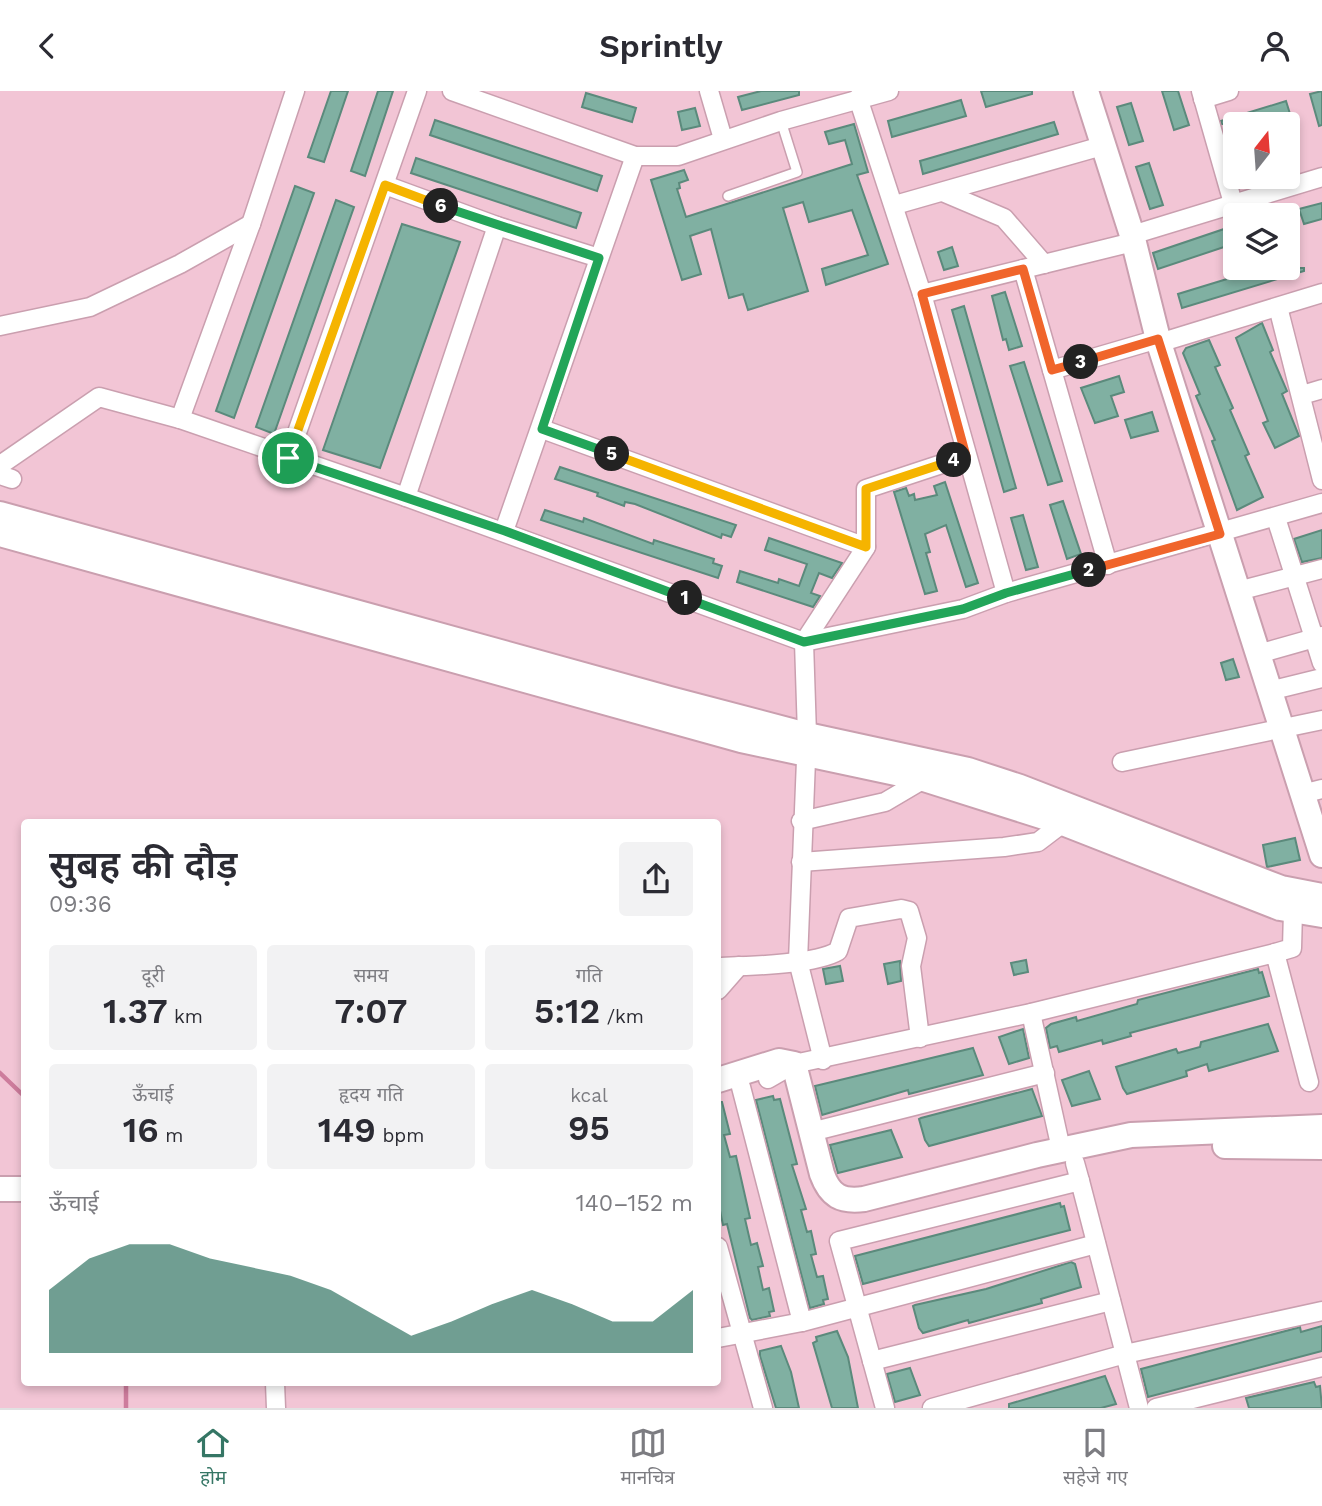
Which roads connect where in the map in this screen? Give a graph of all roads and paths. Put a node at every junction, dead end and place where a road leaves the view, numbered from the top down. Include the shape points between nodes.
1 (295, 91) edge
2 (416, 91) edge
3 (452, 91) edge
4 (709, 91) edge
5 (889, 91) edge
6 (1086, 91) edge
7 (1229, 91) edge
8 (1202, 95) edge
9 (858, 98) junction
10 (781, 121) junction
11 (723, 139) junction
12 (1102, 146) junction
13 (635, 156) junction
14 (1322, 177) edge
15 (385, 185) junction
16 (945, 193) junction
17 (729, 196) dead end
18 (1233, 203) joint
19 (895, 205) junction
20 (1223, 207) edge
21 (251, 224) junction
22 (498, 226) junction
23 (1133, 239) junction
24 (599, 258) junction
25 (1044, 264) junction
26 (1023, 269) junction
27 (1322, 293) edge
28 (922, 294) junction
29 (1278, 307) junction
30 (0, 325) edge
31 (1159, 341) junction
32 (1052, 370) junction
33 (1322, 389) edge
34 (1301, 395) junction
35 (180, 419) junction
36 (542, 429) junction
37 (966, 456) junction
38 (288, 458) junction
39 (1, 465) edge
40 (1322, 480) edge
41 (407, 497) junction
42 (1322, 503) edge
43 (0, 514) edge
44 (1276, 518) junction
45 (505, 531) junction
46 (0, 534) edge
47 (1220, 534) junction
48 (866, 547) junction
49 (1108, 565) junction
50 (1322, 569) edge
51 (1295, 577) junction
52 (1238, 591) junction
53 (1006, 593) junction
54 (1318, 637) edge
55 (804, 642) junction
56 (458, 650) junction
57 (1258, 654) junction
58 (1322, 663) edge
59 (1322, 678) edge
60 (1269, 691) junction
61 (1322, 720) edge
62 (1281, 728) junction
63 (806, 745) junction
64 (1122, 762) dead end
65 (927, 769) junction
66 (1312, 792) edge
67 (801, 821) junction
68 (1063, 823) junction
69 (1318, 829) edge
70 (1322, 856) edge
71 (801, 862) junction
72 (1322, 896) edge
73 (1283, 902) junction
74 (1322, 915) edge
75 (1275, 953) junction
76 (798, 961) junction
77 (739, 966) junction
78 (721, 967) edge
79 (721, 986) edge
80 (1031, 1013) junction
81 (920, 1038) junction
82 (823, 1060) junction
83 (794, 1064) junction
84 (1045, 1073) junction
85 (721, 1079) edge
86 (768, 1079) junction
87 (1309, 1082) dead end
88 (741, 1087) junction
89 (721, 1094) edge
90 (1322, 1127) edge
91 (811, 1132) junction
92 (1322, 1147) edge
93 (1072, 1164) junction
94 (0, 1189) edge
95 (21, 1189) edge
96 (0, 1206) edge
97 (21, 1206) edge
98 (1096, 1244) junction
99 (721, 1257) edge
100 (1111, 1301) junction
101 (857, 1307) junction
102 (1322, 1311) edge
103 (802, 1322) junction
104 (743, 1333) junction
105 (721, 1337) edge
106 (1125, 1354) junction
107 (872, 1361) junction
108 (1322, 1367) edge
109 (275, 1386) edge
110 (276, 1408) edge
111 (763, 1408) edge
112 (885, 1408) edge
113 (932, 1408) edge
114 (1139, 1408) edge
115 (1156, 1408) edge

1 - 21 street
2 - 15 street
3 - 13 street
4 - 11 street
5 - 9 street
6 - 12 main road
7 - 8 street
8 - 18 street
9 - 10 street
9 - 19 street
10 - 11 street
10 - 17 lane via 797,172
11 - 13 street via 678,156
12 - 16 street
12 - 23 main road
13 - 24 street
14 - 18 street
15 - 22 street
15 - 38 street
16 - 19 street
16 - 25 street via 1004,218
19 - 28 street
20 - 23 street
21 - 30 street via 90,307
21 - 35 street
22 - 24 street
22 - 41 street
23 - 25 street
23 - 31 main road
24 - 36 street
25 - 26 street
26 - 28 street
26 - 32 street
27 - 29 street
28 - 37 street
29 - 31 street
29 - 34 street
31 - 32 street
31 - 47 main road
32 - 49 street
33 - 34 street
34 - 40 street
35 - 38 street
35 - 39 street via 99,397
36 - 45 street
36 - 48 street
37 - 48 street via 866,489
37 - 53 street
38 - 41 street
41 - 45 street
42 - 44 street
43 - 56 main road
44 - 47 street
44 - 51 street
45 - 55 street
46 - 56 main road
47 - 49 street
47 - 52 main road
48 - 55 street
49 - 53 street
50 - 51 street
51 - 52 street
51 - 54 street
52 - 57 main road
53 - 55 street via 963,609
54 - 57 street
54 - 58 street
55 - 63 street
56 - 63 main road via 741,740
57 - 60 main road
59 - 60 street
60 - 62 main road
61 - 62 street
62 - 64 street
62 - 66 main road
63 - 65 main road
63 - 67 street
65 - 67 street via 885,802
65 - 68 main road
65 - 73 main road via 1020,787
66 - 69 main road
67 - 71 street
68 - 71 street via 1038,842
68 - 73 main road
69 - 70 main road
71 - 76 street
72 - 73 main road
73 - 74 main road
73 - 75 street via 1292,948
75 - 80 street
75 - 87 street
76 - 77 street
76 - 81 street via 838,951 849,918 909,911 918,938 911,966
76 - 82 street
77 - 78 street
77 - 79 street
80 - 81 street
80 - 84 street
81 - 82 street
82 - 83 street
83 - 85 main road via 779,1061
83 - 86 street
83 - 91 main road
84 - 91 street
84 - 93 street
86 - 88 main road
86 - 93 main road via 787,1087 815,1193 839,1215 871,1213
88 - 89 main road
88 - 103 street
90 - 93 main road via 1131,1135
91 - 93 main road via 825,1182 843,1200
92 - 93 main road via 1171,1148
93 - 98 street
93 - 101 street via 839,1241
94 - 95 main road
96 - 97 main road
98 - 100 street
98 - 101 street
99 - 104 street
100 - 106 street
100 - 107 street
101 - 103 street
101 - 107 street
102 - 106 street
103 - 104 street
104 - 105 street
104 - 111 street
106 - 113 street
106 - 114 street
107 - 112 street
108 - 115 street
109 - 110 street

